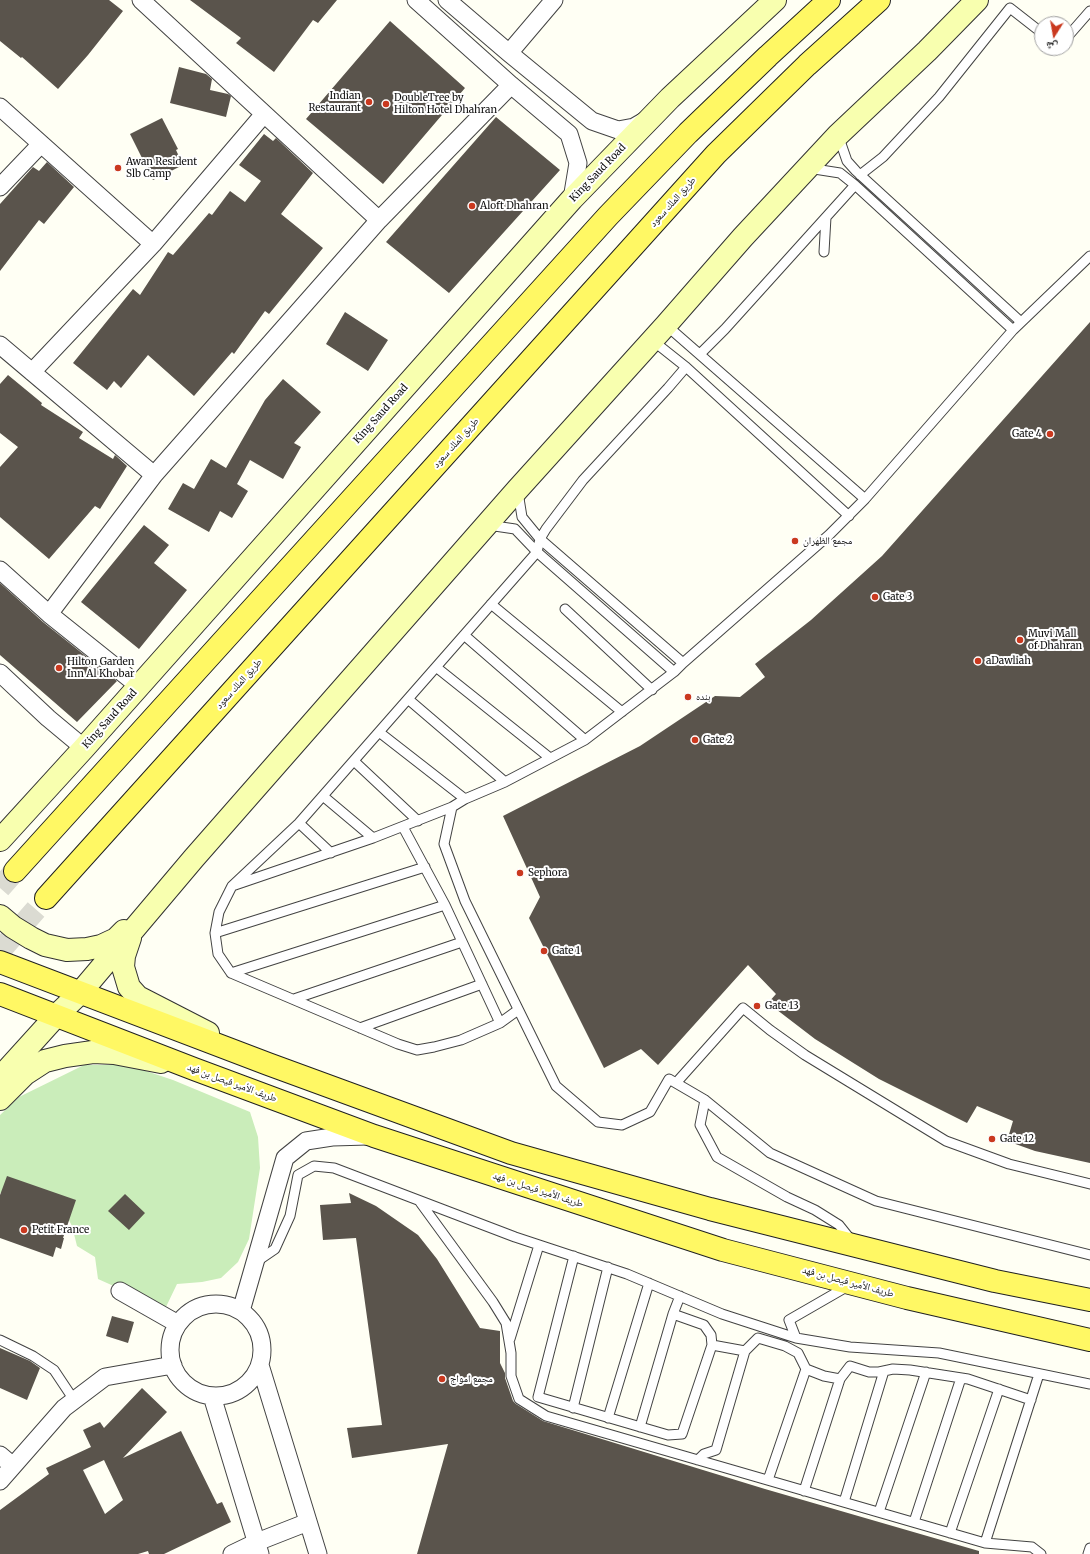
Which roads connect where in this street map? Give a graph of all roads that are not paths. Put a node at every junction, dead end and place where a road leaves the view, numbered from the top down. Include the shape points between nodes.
1 (141, 0) edge
2 (416, 0) edge
3 (447, 0) edge
4 (554, 0) edge
5 (776, 0) edge
6 (829, 0) edge
7 (879, 0) edge
8 (977, 0) edge
9 (1090, 11) edge
10 (1034, 27) edge
11 (1074, 29) edge
12 (509, 53) junction
13 (511, 85) junction
14 (0, 108) edge
15 (264, 114) junction
16 (653, 117) junction
17 (838, 135) junction
18 (41, 144) junction
19 (807, 168) junction
20 (860, 175) junction
21 (855, 185) junction
22 (0, 187) edge
23 (572, 200) junction
24 (826, 216) junction
25 (379, 220) junction
26 (153, 244) junction
27 (824, 252) dead end
28 (1090, 256) edge
29 (1021, 322) junction
30 (1013, 330) junction
31 (659, 332) junction
32 (0, 345) edge
33 (700, 354) junction
34 (686, 367) junction
35 (32, 372) junction
36 (154, 475) junction
37 (517, 490) junction
38 (865, 498) junction
39 (849, 516) junction
40 (488, 525) junction
41 (540, 539) junction
42 (537, 552) junction
43 (0, 570) edge
44 (491, 604) junction
45 (565, 609) dead end
46 (49, 614) junction
47 (464, 635) junction
48 (683, 663) junction
49 (436, 667) junction
50 (674, 672) junction
51 (0, 673) edge
52 (139, 686) junction
53 (652, 690) junction
54 (408, 699) junction
55 (622, 712) junction
56 (379, 732) junction
57 (585, 740) junction
58 (84, 748) junction
59 (550, 758) junction
60 (354, 761) junction
61 (505, 782) junction
62 (323, 796) junction
63 (465, 799) junction
64 (452, 807) junction
65 (418, 821) junction
66 (299, 823) junction
67 (403, 827) junction
68 (1, 838) edge
69 (373, 838) junction
70 (331, 853) junction
71 (425, 867) junction
72 (15, 871) tunnel mouth
73 (232, 886) junction
74 (46, 898) tunnel mouth
75 (155, 904) junction
76 (445, 904) junction
77 (0, 916) edge
78 (135, 928) junction
79 (215, 933) junction
80 (462, 942) junction
81 (0, 962) edge
82 (231, 973) junction
83 (482, 984) junction
84 (80, 993) junction
85 (0, 994) edge
86 (294, 1000) junction
87 (518, 1010) junction
88 (56, 1016) junction
89 (500, 1024) junction
90 (360, 1028) junction
91 (268, 1064) junction
92 (194, 1069) junction
93 (0, 1078) edge
94 (676, 1083) junction
95 (0, 1099) edge
96 (705, 1100) junction
97 (374, 1136) junction
98 (1090, 1184) edge
99 (420, 1202) junction
100 (539, 1245) junction
101 (856, 1246) junction
102 (1090, 1255) edge
103 (574, 1256) junction
104 (256, 1262) junction
105 (608, 1267) junction
106 (649, 1283) junction
107 (853, 1283) junction
108 (120, 1291) dead end
109 (680, 1296) junction
110 (1090, 1300) edge
111 (241, 1310) junction
112 (673, 1314) junction
113 (178, 1324) junction
114 (796, 1338) junction
115 (0, 1340) edge
116 (1090, 1340) edge
117 (509, 1342) junction
118 (712, 1345) junction
119 (745, 1351) junction
120 (173, 1365) junction
121 (260, 1365) junction
122 (806, 1369) junction
123 (884, 1371) junction
124 (926, 1372) junction
125 (1040, 1374) junction
126 (961, 1378) junction
127 (840, 1379) junction
128 (1090, 1384) edge
129 (998, 1389) junction
130 (212, 1396) junction
131 (74, 1400) junction
132 (1031, 1400) junction
133 (573, 1408) junction
134 (608, 1418) junction
135 (640, 1427) junction
136 (0, 1455) edge
137 (698, 1460) junction
138 (13, 1466) junction
139 (768, 1480) junction
140 (0, 1481) edge
141 (804, 1491) junction
142 (844, 1502) junction
143 (879, 1512) junction
144 (308, 1522) junction
145 (914, 1522) junction
146 (950, 1533) junction
147 (984, 1543) junction
148 (258, 1548) edge
149 (1090, 1548) edge
150 (232, 1554) edge
151 (318, 1554) edge
152 (1041, 1554) edge
153 (1088, 1554) edge

1 - 15 street
2 - 13 street
3 - 12 street
4 - 12 street
5 - 16 main road, King Saud Road via 670,98
6 - 72 main road via 688,133 608,216
7 - 74 main road, طريق الملك سعود via 807,65 716,154
8 - 17 main road
9 - 11 lane
10 - 20 lane via 1010,8 939,97 883,157
12 - 16 street via 592,121 618,130 634,127
13 - 23 street via 569,134 578,163
13 - 25 street
14 - 18 street
15 - 25 street
15 - 26 street
16 - 23 main road, King Saud Road
17 - 19 main road
17 - 20 lane via 847,161
18 - 22 street
18 - 26 street
19 - 21 lane via 840,173
19 - 31 main road
20 - 29 lane
21 - 24 lane
21 - 30 lane
23 - 52 main road, King Saud Road
24 - 27 lane
24 - 33 lane
25 - 36 street
26 - 35 street
28 - 29 lane
29 - 30 lane
30 - 38 lane
31 - 33 lane
31 - 34 lane
31 - 37 main road
32 - 35 street
33 - 38 lane
34 - 39 lane
34 - 41 lane via 583,480 557,512
35 - 36 street
36 - 46 street
37 - 40 main road
37 - 41 lane via 522,517
38 - 39 lane
39 - 48 lane
40 - 42 lane via 516,529
40 - 75 main road
41 - 42 lane
41 - 48 lane
42 - 44 lane
42 - 50 lane
43 - 46 street
44 - 47 lane
44 - 55 lane
45 - 53 lane
46 - 52 street
47 - 49 lane
47 - 57 lane
48 - 50 lane
49 - 54 lane
49 - 59 lane
50 - 53 lane
51 - 58 street
52 - 58 main road, King Saud Road
53 - 55 lane
54 - 56 lane
54 - 61 lane
55 - 57 lane
56 - 60 lane
56 - 63 lane
57 - 59 lane
58 - 68 main road, King Saud Road
59 - 61 lane
60 - 62 lane
60 - 65 lane
61 - 63 lane
62 - 66 lane
62 - 69 lane
63 - 64 lane
64 - 65 lane
64 - 87 lane via 444,844 465,901
65 - 67 lane
66 - 70 lane
66 - 73 lane
67 - 69 lane
67 - 71 lane
69 - 70 lane
70 - 73 lane
71 - 76 lane
71 - 79 lane
73 - 79 lane via 219,912
75 - 77 main road via 116,939 87,949 68,950 45,945 13,927
75 - 78 main road
76 - 80 lane
76 - 82 lane
78 - 84 main road
78 - 91 main road via 126,945 123,967 129,987 138,997
79 - 82 lane via 218,954
80 - 83 lane
80 - 86 lane
81 - 84 main road
82 - 86 lane
83 - 89 lane
83 - 90 lane
84 - 88 main road
84 - 91 main road
85 - 88 main road, طريف الأمير فيصل بن فهد
86 - 90 lane
87 - 89 lane
87 - 94 lane via 556,1086 598,1122 622,1125 650,1112 669,1079
88 - 92 main road, طريف الأمير فيصل بن فهد
88 - 93 main road
89 - 90 lane via 461,1040 417,1050
91 - 101 main road via 511,1153 710,1209
92 - 95 main road via 114,1053 93,1052 65,1056 45,1062 25,1074
92 - 97 main road, طريف الأمير فيصل بن فهد
94 - 96 lane
94 - 98 lane via 743,1008 805,1055 946,1141 1009,1164
96 - 101 lane via 700,1125 716,1157 839,1225
96 - 102 lane via 770,1153 876,1202
97 - 104 street via 332,1137 306,1142 285,1158
97 - 107 main road, طريف الأمير فيصل بن فهد via 723,1250
99 - 100 lane
99 - 104 lane via 334,1168 314,1166 298,1175 290,1216 275,1249
99 - 117 lane via 493,1302 506,1323
100 - 103 lane
100 - 117 lane
101 - 110 main road via 995,1281
103 - 105 lane
103 - 133 lane via 538,1398
104 - 111 street
105 - 106 lane
105 - 133 lane
106 - 109 lane
106 - 134 lane
107 - 114 lane via 789,1320
107 - 116 main road, طريف الأمير فيصل بن فهد
108 - 113 street
109 - 112 lane
109 - 114 lane via 722,1314
111 - 113 street via 214,1303 200,1306 187,1313
111 - 121 street via 253,1321 260,1335 263,1350
112 - 118 lane via 704,1325 711,1335
112 - 135 lane
113 - 120 street via 172,1337 170,1351
114 - 125 lane via 850,1347 939,1353
115 - 131 lane via 33,1356 54,1370
117 - 137 lane via 511,1376 520,1399 546,1416
118 - 119 lane
118 - 135 lane via 682,1434 668,1435
119 - 122 lane via 758,1338 798,1353
119 - 137 lane via 716,1450 704,1454
120 - 130 street via 179,1377 188,1386
120 - 131 street via 105,1377
121 - 130 street via 253,1378 242,1388 228,1394
121 - 144 street
122 - 127 lane
122 - 139 lane
123 - 124 lane via 893,1369
123 - 127 lane via 869,1372 850,1366
123 - 142 lane
124 - 126 lane
124 - 143 lane
125 - 128 lane
125 - 132 lane
126 - 129 lane
126 - 145 lane
127 - 141 lane
129 - 132 lane
129 - 146 lane
130 - 148 street
131 - 138 street
132 - 147 lane
133 - 134 lane
134 - 135 lane
136 - 138 street
137 - 139 lane
138 - 140 street
139 - 141 lane
141 - 142 lane
142 - 143 lane
143 - 145 lane
144 - 148 street
144 - 151 street
145 - 146 lane
146 - 147 lane
147 - 152 lane via 1032,1547
148 - 150 street
149 - 153 lane

